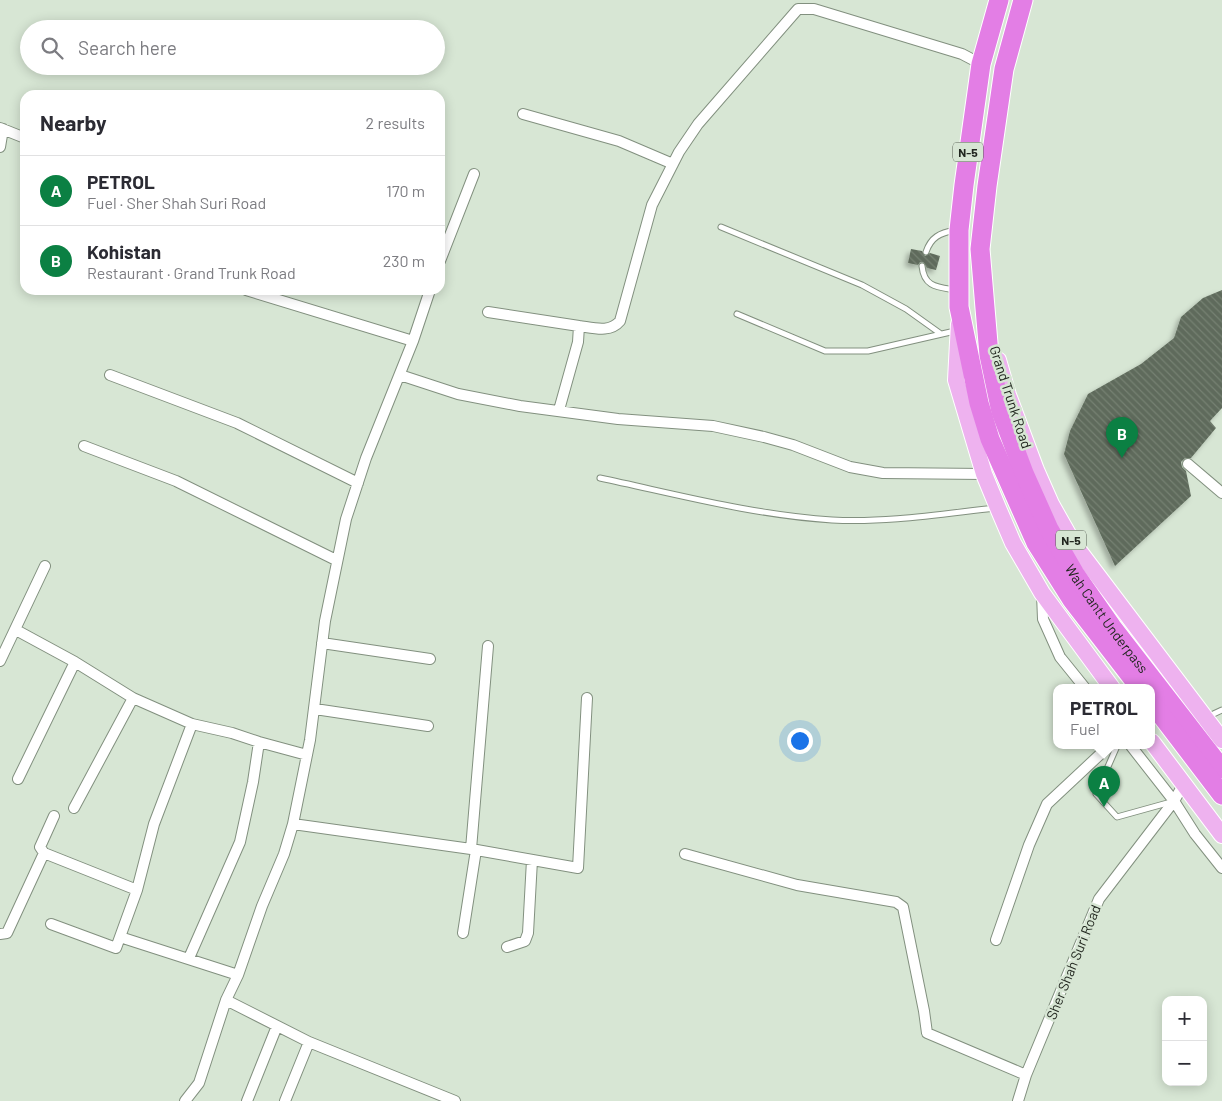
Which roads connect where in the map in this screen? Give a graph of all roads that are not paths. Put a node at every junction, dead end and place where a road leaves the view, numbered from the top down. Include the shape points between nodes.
1 (999, 0) edge
2 (1023, 0) edge
3 (981, 64) junction
4 (1004, 69) junction
5 (523, 114) dead end
6 (2, 129) edge
7 (20, 136) edge
8 (0, 147) edge
9 (674, 164) junction
10 (474, 174) dead end
11 (721, 227) dead end
12 (958, 230) junction
13 (445, 247) edge
14 (926, 252) dead end
15 (922, 266) dead end
16 (263, 295) edge
17 (428, 295) edge
18 (958, 299) junction
19 (984, 307) junction
20 (488, 312) dead end
21 (737, 314) dead end
22 (579, 326) junction
23 (958, 330) junction
24 (941, 334) junction
25 (413, 340) junction
26 (110, 375) dead end
27 (400, 375) junction
28 (559, 410) junction
29 (84, 446) dead end
30 (1188, 464) dead end
31 (984, 474) junction
32 (600, 478) dead end
33 (358, 483) junction
34 (1222, 494) edge
35 (998, 508) junction
36 (336, 560) junction
37 (45, 566) dead end
38 (1042, 593) junction
39 (16, 630) junction
40 (322, 644) junction
41 (488, 646) dead end
42 (3, 649) edge
43 (430, 659) dead end
44 (0, 661) edge
45 (75, 662) junction
46 (1082, 684) edge
47 (1109, 684) edge
48 (1137, 684) edge
49 (133, 698) junction
50 (587, 698) dead end
51 (1155, 707) edge
52 (315, 709) junction
53 (1222, 710) edge
54 (1206, 718) junction
55 (192, 724) junction
56 (428, 726) dead end
57 (1222, 740) edge
58 (259, 742) junction
59 (1155, 746) edge
60 (1106, 749) edge
61 (1116, 749) edge
62 (1133, 749) edge
63 (307, 756) junction
64 (1222, 769) edge
65 (18, 779) dead end
66 (1183, 785) junction
67 (1222, 795) edge
68 (1174, 801) junction
69 (74, 808) dead end
70 (54, 816) dead end
71 (293, 824) junction
72 (1222, 835) edge
73 (473, 850) junction
74 (44, 853) junction
75 (685, 854) dead end
76 (532, 860) junction
77 (1222, 868) edge
78 (137, 890) junction
79 (51, 924) dead end
80 (463, 932) dead end
81 (0, 934) edge
82 (120, 936) junction
83 (996, 940) dead end
84 (507, 947) dead end
85 (188, 958) junction
86 (238, 975) junction
87 (226, 1000) junction
88 (277, 1026) junction
89 (309, 1042) junction
90 (1026, 1075) junction
91 (452, 1100) edge
92 (185, 1101) edge
93 (247, 1101) edge
94 (285, 1101) edge
95 (1018, 1101) edge

1 - 3 highway, N-5
2 - 4 highway, Grand Trunk Road / N-5
3 - 4 highway
3 - 9 street via 962,54 851,20 814,9 798,9 698,124
3 - 12 highway, N-5
4 - 19 highway, Grand Trunk Road / N-5 via 980,249
5 - 9 street via 619,141
6 - 7 street
6 - 8 street
9 - 22 street via 652,205 620,321 607,329
10 - 13 street
11 - 24 lane via 862,285 906,309
12 - 14 lane via 935,237
12 - 18 highway, N-5
15 - 18 lane via 923,276 929,283
16 - 25 street
17 - 25 street
18 - 23 main road, N-5
18 - 48 highway, Wah Cantt Underpass via 979,403 990,439 1036,543 1072,600
19 - 54 main road, Grand Trunk Road / N-5 via 1008,395 1051,504 1073,543
19 - 64 highway, Wah Cantt Underpass via 989,354 1001,412 1049,529 1112,627
20 - 22 street
21 - 24 lane via 825,351 868,351
22 - 28 street via 578,342
23 - 24 lane
23 - 31 main road, N-5 via 956,380
25 - 27 street
26 - 33 street via 237,423
27 - 28 street via 458,394
27 - 33 street
28 - 31 street via 618,419 713,426 764,436 850,467 883,473
29 - 36 street via 176,481
30 - 34 street
31 - 35 main road, N-5
32 - 35 lane via 752,510 832,520 902,519
33 - 36 street
35 - 38 main road, N-5 via 1013,543
36 - 40 street
37 - 39 street
38 - 46 street via 1043,619 1060,657
38 - 47 main road, N-5
39 - 42 street
39 - 45 street
40 - 43 street
40 - 52 street
41 - 73 street
42 - 44 street
45 - 49 street
45 - 65 street
49 - 55 street
49 - 69 street
50 - 76 street via 578,868
51 - 67 highway
52 - 56 street
52 - 63 street
53 - 54 lane
54 - 57 main road, Grand Trunk Road / N-5
55 - 58 street
55 - 78 street via 154,824
58 - 63 street
58 - 85 street via 240,842
59 - 66 main road
60 - 83 street via 1047,804
61 - 68 lane via 1096,794 1117,817
62 - 68 street
63 - 71 street
66 - 68 street, Sher Shah Suri Road
66 - 72 main road
68 - 77 street
68 - 90 street, Sher Shah Suri Road via 1099,899
70 - 74 street via 40,847
71 - 73 street
71 - 86 street
73 - 76 street
73 - 80 street
74 - 78 street
74 - 81 street via 7,933
75 - 90 street via 797,885 896,902 902,907 927,1033
76 - 84 street via 528,932 525,942
78 - 82 street
79 - 82 street via 116,948
82 - 85 street
85 - 86 street
86 - 87 street
87 - 88 street
87 - 92 street via 198,1082
88 - 89 street
88 - 93 street
89 - 91 street
89 - 94 street
90 - 95 street, Sher Shah Suri Road

